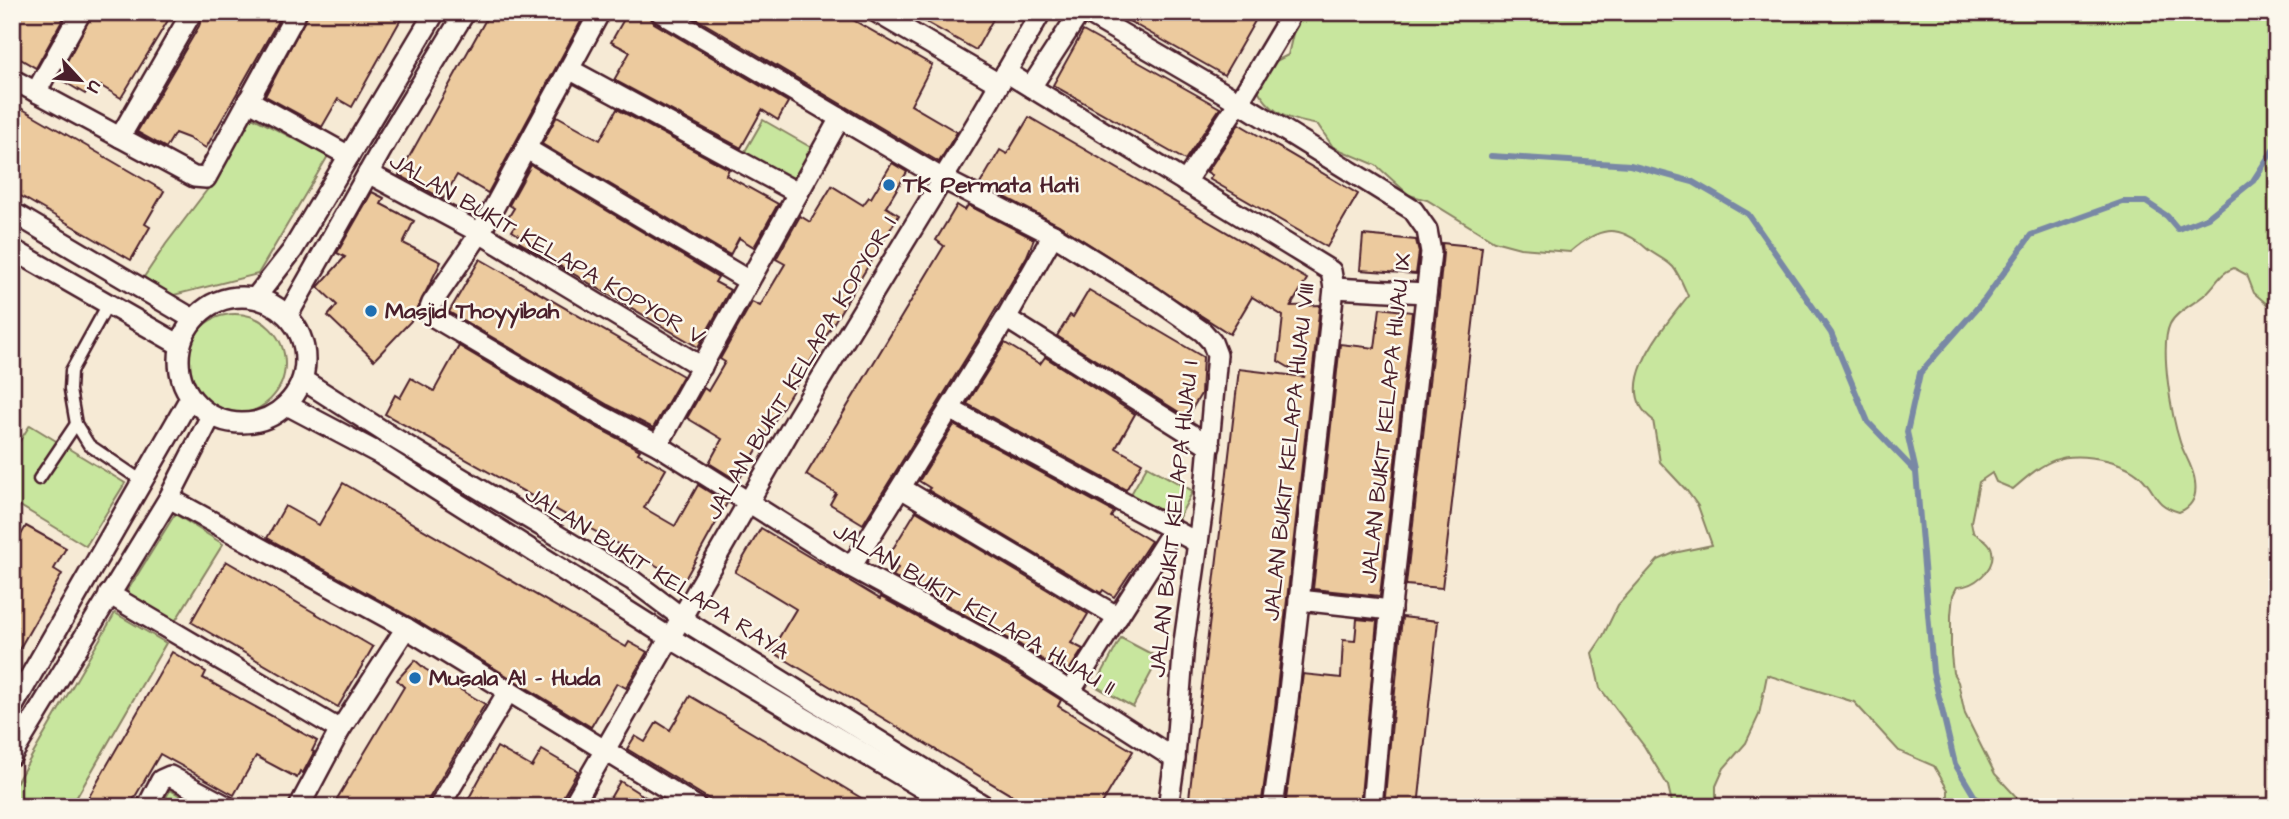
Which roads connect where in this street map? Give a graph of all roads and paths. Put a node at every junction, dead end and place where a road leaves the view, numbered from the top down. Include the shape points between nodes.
1 (81, 12) edge
2 (192, 12) edge
3 (297, 12) edge
4 (435, 12) edge
5 (465, 12) edge
6 (600, 12) edge
7 (660, 12) edge
8 (876, 12) edge
9 (1041, 12) edge
10 (1082, 12) edge
11 (1285, 15) edge
12 (416, 44) junction
13 (437, 58) junction
14 (569, 69) junction
15 (1003, 78) junction
16 (12, 79) edge
17 (1031, 87) junction
18 (36, 92) junction
19 (248, 100) junction
20 (1239, 102) junction
21 (840, 118) junction
22 (120, 137) junction
23 (527, 149) junction
24 (349, 156) junction
25 (368, 173) junction
26 (943, 178) junction
27 (1185, 182) junction
28 (798, 193) junction
29 (12, 212) edge
30 (481, 233) junction
31 (1053, 235) junction
32 (12, 249) edge
33 (749, 281) junction
34 (1335, 288) junction
35 (1426, 293) junction
36 (256, 298) junction
37 (108, 304) junction
38 (288, 315) junction
39 (1006, 318) junction
40 (193, 319) junction
41 (180, 345) junction
42 (702, 367) junction
43 (303, 380) junction
44 (190, 398) junction
45 (287, 405) junction
46 (950, 409) junction
47 (211, 416) junction
48 (76, 424) junction
49 (658, 445) junction
50 (1210, 446) junction
51 (39, 479) dead end
52 (142, 481) junction
53 (901, 488) junction
54 (169, 498) junction
55 (748, 503) junction
56 (1173, 530) junction
57 (1198, 543) junction
58 (851, 568) junction
59 (109, 594) junction
60 (1299, 600) junction
61 (1391, 610) junction
62 (681, 617) junction
63 (1118, 617) junction
64 (406, 628) junction
65 (670, 638) junction
66 (509, 690) junction
67 (1070, 692) junction
68 (13, 708) edge
69 (34, 718) junction
70 (340, 730) junction
71 (605, 751) junction
72 (12, 755) edge
73 (1175, 759) junction
74 (936, 786) junction
75 (146, 807) edge
76 (228, 807) edge
77 (299, 807) edge
78 (439, 807) edge
79 (572, 807) edge
80 (696, 807) edge
81 (954, 807) edge
82 (986, 807) edge
83 (1168, 807) edge
84 (1273, 807) edge
85 (1372, 807) edge

1 - 18 street
2 - 22 street
3 - 19 street
4 - 12 street
5 - 13 street
6 - 14 street
7 - 21 street, JALAN BUKIT KELAPA HIJAU I
8 - 15 street, JALAN BUKIT KELAPA HIJAU VIII
9 - 15 street, JALAN BUKIT KELAPA KOPYOR I
10 - 17 street
10 - 20 street, JALAN BUKIT KELAPA HIJAU IX
11 - 20 street
12 - 13 street
12 - 24 street
13 - 25 street
14 - 23 street
14 - 28 street
15 - 17 street, JALAN BUKIT KELAPA HIJAU VIII
15 - 26 street, JALAN BUKIT KELAPA KOPYOR I
16 - 18 street
17 - 27 street, JALAN BUKIT KELAPA HIJAU VIII
18 - 22 street
19 - 22 street via 206,178 194,177
19 - 24 street
20 - 27 street
20 - 35 street, JALAN BUKIT KELAPA HIJAU IX via 1413,210 1427,230 1431,252
21 - 26 street, JALAN BUKIT KELAPA HIJAU I
21 - 28 street
23 - 30 street
23 - 33 street
24 - 36 street via 292,250
25 - 30 street, JALAN BUKIT KELAPA KOPYOR V
25 - 38 street
26 - 31 street, JALAN BUKIT KELAPA HIJAU I
26 - 55 street, JALAN BUKIT KELAPA KOPYOR I
27 - 34 street, JALAN BUKIT KELAPA HIJAU VIII via 1331,271
28 - 33 street
29 - 40 street
30 - 42 street, JALAN BUKIT KELAPA KOPYOR V
30 - 49 street, JALAN BUKIT KELAPA HIJAU II via 432,303 432,316
31 - 39 street
31 - 50 street, JALAN BUKIT KELAPA HIJAU I via 1153,297 1212,342 1217,355
32 - 37 street
33 - 42 street
34 - 35 street
34 - 60 street, JALAN BUKIT KELAPA HIJAU VIII
35 - 61 street, JALAN BUKIT KELAPA HIJAU IX
36 - 38 street
36 - 40 street via 222,299
37 - 41 street
37 - 48 lane via 71,371
38 - 43 street via 304,345
39 - 46 street
39 - 50 street
40 - 41 street
41 - 44 street via 179,372
42 - 49 street
43 - 45 street
43 - 62 street, JALAN BUKIT KELAPA RAYA via 632,580
44 - 47 street
44 - 52 street
45 - 47 street via 264,420 251,422 237,424
45 - 65 street, JALAN BUKIT KELAPA RAYA via 380,454
46 - 53 street
46 - 56 street
47 - 54 street
48 - 51 lane
48 - 52 lane via 89,445
49 - 55 street, JALAN BUKIT KELAPA HIJAU II
50 - 57 street, JALAN BUKIT KELAPA HIJAU I
52 - 68 street
53 - 58 street
53 - 63 street
54 - 59 street
54 - 64 street
55 - 58 street, JALAN BUKIT KELAPA HIJAU II
55 - 62 street, JALAN BUKIT KELAPA KOPYOR I
56 - 57 street
56 - 63 street
57 - 73 street, JALAN BUKIT KELAPA HIJAU I
58 - 67 street, JALAN BUKIT KELAPA HIJAU II via 1013,655
59 - 69 street
59 - 70 street
60 - 61 street
60 - 84 street, JALAN BUKIT KELAPA HIJAU VIII
61 - 85 street, JALAN BUKIT KELAPA HIJAU IX
62 - 65 street, JALAN BUKIT KELAPA KOPYOR I
62 - 74 street, JALAN BUKIT KELAPA RAYA
63 - 67 street
64 - 66 street
64 - 70 street
65 - 71 street, JALAN BUKIT KELAPA KOPYOR I
65 - 74 street, JALAN BUKIT KELAPA RAYA
66 - 71 street
66 - 78 street
67 - 73 street, JALAN BUKIT KELAPA HIJAU II
68 - 69 street
69 - 72 street
70 - 77 street
71 - 79 street, JALAN BUKIT KELAPA KOPYOR I
71 - 80 street
73 - 83 street, JALAN BUKIT KELAPA HIJAU I
74 - 81 street, JALAN BUKIT KELAPA RAYA
74 - 82 street, JALAN BUKIT KELAPA RAYA
75 - 76 street via 161,780 170,776

